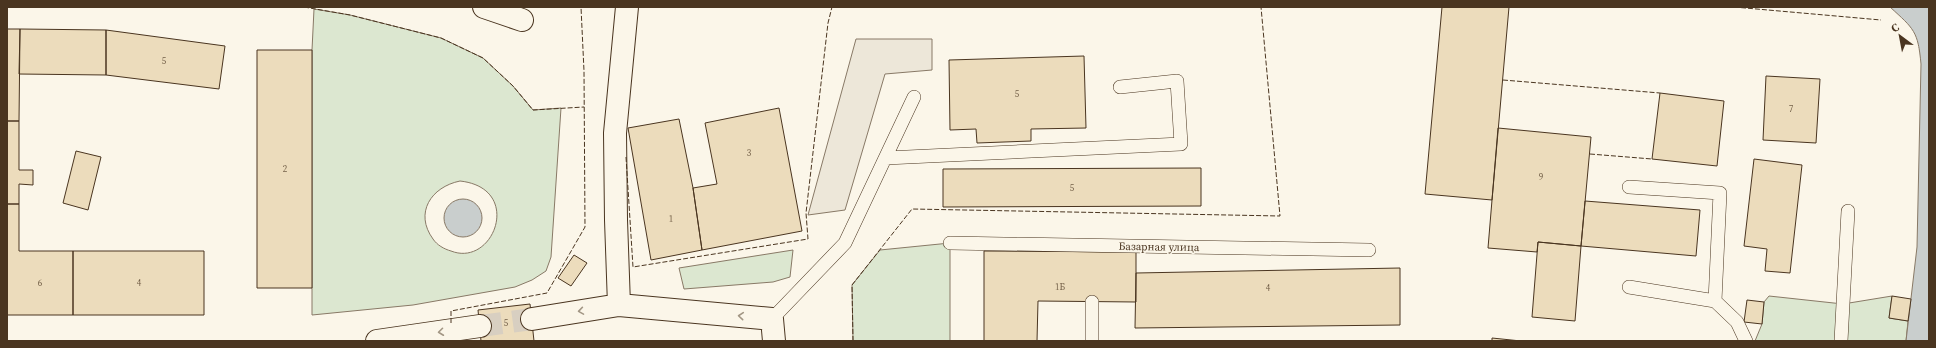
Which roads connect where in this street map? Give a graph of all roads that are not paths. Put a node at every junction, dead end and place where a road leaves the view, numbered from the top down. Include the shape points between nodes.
1 (484, 7) edge
2 (627, 7) edge
3 (522, 20) dead end
4 (1120, 87) dead end
5 (914, 97) dead end
6 (886, 158) junction
7 (1629, 187) dead end
8 (1848, 211) dead end
9 (950, 243) dead end
10 (1369, 250) dead end
11 (1629, 287) dead end
12 (1715, 301) junction
13 (1092, 302) dead end
14 (619, 305) junction
15 (532, 319) tunnel mouth
16 (772, 319) junction
17 (480, 326) tunnel mouth
18 (377, 341) edge
19 (774, 341) edge
20 (1092, 341) edge
21 (1746, 341) edge
22 (1841, 341) edge

1 - 3 main road
2 - 14 main road via 615,133
4 - 6 lane via 1177,81 1181,144
5 - 6 lane
6 - 16 lane via 845,243
7 - 12 lane via 1720,193
8 - 22 lane
9 - 10 lane, Базарная улица via 1092,248
11 - 12 lane
12 - 21 lane via 1737,322
13 - 20 lane
14 -> 15 main road
16 -> 14 main road
16 - 19 main road
17 -> 18 main road

